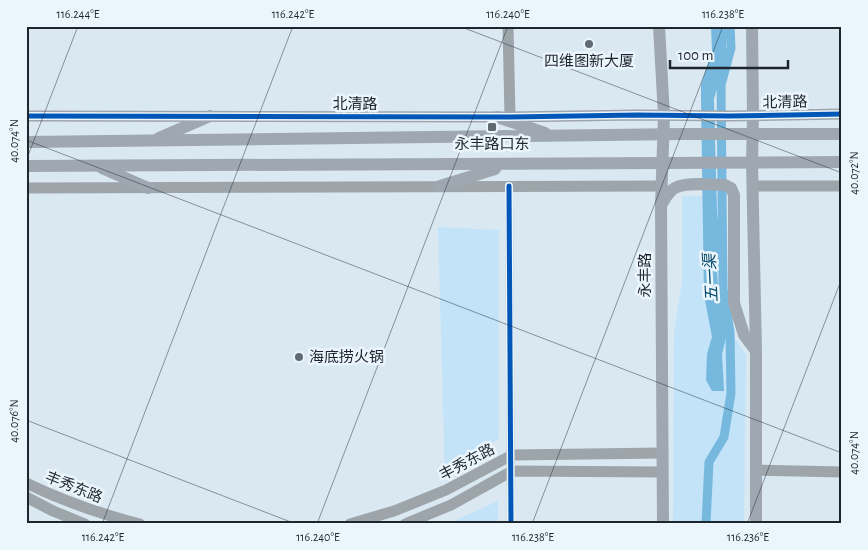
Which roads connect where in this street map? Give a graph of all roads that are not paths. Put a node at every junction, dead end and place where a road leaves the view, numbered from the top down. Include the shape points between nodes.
1 (508, 26) edge
2 (659, 26) edge
3 (752, 26) edge
4 (842, 114) edge
5 (753, 115) junction
6 (26, 116) edge
7 (210, 116) junction
8 (664, 116) junction
9 (503, 117) junction
10 (752, 134) junction
11 (842, 134) edge
12 (662, 135) junction
13 (555, 136) junction
14 (154, 140) junction
15 (26, 142) edge
16 (842, 162) edge
17 (752, 163) junction
18 (663, 164) junction
19 (509, 165) junction
20 (26, 166) edge
21 (97, 166) junction
22 (440, 186) junction
23 (509, 186) junction
24 (662, 186) junction
25 (752, 186) junction
26 (842, 186) edge
27 (26, 188) edge
28 (148, 188) junction
29 (662, 205) junction
30 (756, 351) junction
31 (662, 453) junction
32 (512, 455) junction
33 (756, 470) junction
34 (512, 472) junction
35 (662, 472) junction
36 (842, 472) edge
37 (26, 483) edge
38 (26, 497) edge
39 (85, 524) edge
40 (140, 524) edge
41 (350, 524) edge
42 (405, 524) edge
43 (511, 524) edge
44 (662, 524) edge
45 (756, 524) edge

1 - 9 street
2 - 8 main road, 永丰路
3 - 5 main road
4 - 5 street, 北清路
5 - 8 street, 北清路
5 - 10 main road
6 - 7 street, 北清路
7 - 9 street, 北清路
7 - 14 main road
8 - 9 street, 北清路
8 - 12 main road, 永丰路
9 - 13 main road
10 - 11 main road
10 - 12 main road
10 - 17 main road
12 - 13 main road
12 - 18 main road, 永丰路
13 - 14 main road
14 - 15 main road
16 - 17 main road
17 - 18 main road
17 - 25 main road
18 - 19 main road
18 - 24 main road, 永丰路
19 - 21 main road
19 - 22 main road
20 - 21 main road
21 - 28 main road
22 - 23 street
22 - 28 street
23 - 24 street
23 - 32 street
24 - 29 main road, 永丰路
25 - 26 street
25 - 30 main road
27 - 28 street
29 - 30 main road via 676,187 725,185 731,188 734,195 734,303 744,335
29 - 31 main road, 永丰路
30 - 33 main road
31 - 32 street, 丰秀东路
31 - 35 main road, 永丰路
32 - 34 street
32 - 41 street, 丰秀东路 via 446,490
33 - 36 street
33 - 45 main road
34 - 35 street, 丰秀东路
34 - 42 street, 丰秀东路 via 451,505
34 - 43 street
35 - 44 main road, 永丰路
37 - 40 street, 丰秀东路 via 78,506
38 - 39 street, 丰秀东路

